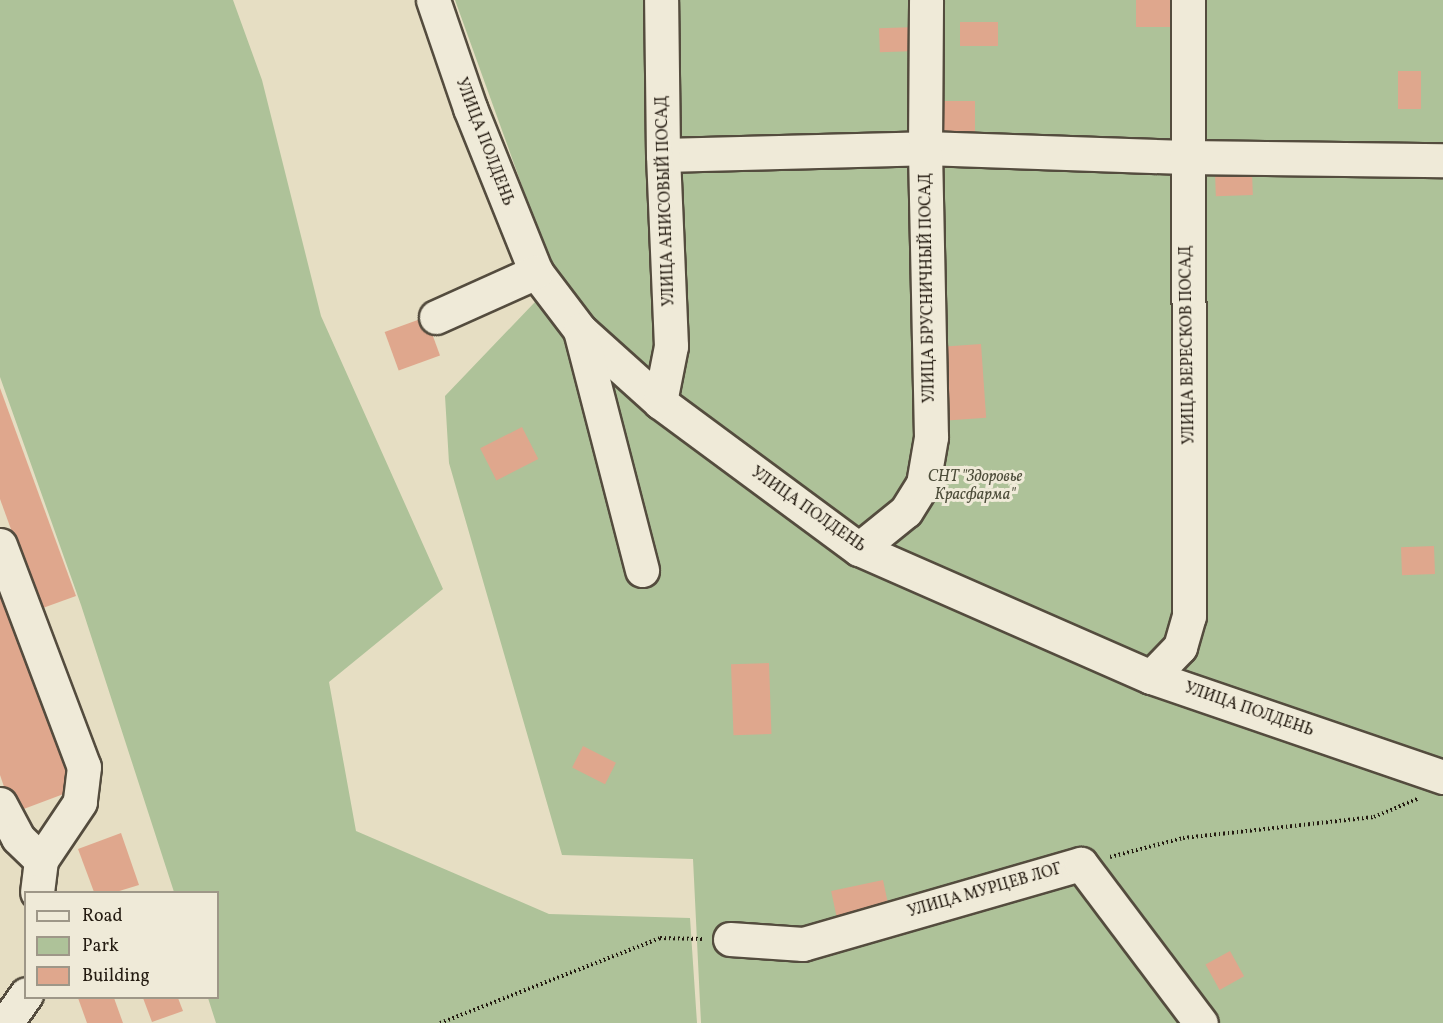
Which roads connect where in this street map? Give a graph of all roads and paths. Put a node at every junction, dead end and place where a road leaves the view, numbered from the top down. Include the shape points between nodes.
1 (433, 0) edge
2 (661, 0) edge
3 (926, 0) edge
4 (1188, 0) edge
5 (925, 148) junction
6 (663, 155) junction
7 (1186, 157) junction
8 (1443, 160) edge
9 (536, 272) junction
10 (436, 316) dead end
11 (580, 330) junction
12 (660, 402) junction
13 (0, 545) edge
14 (860, 549) junction
15 (642, 570) dead end
16 (1151, 677) junction
17 (1433, 786) edge
18 (0, 804) edge
19 (41, 860) junction
20 (1081, 864) junction
21 (38, 891) edge
22 (730, 939) joint
23 (24, 997) edge
24 (6, 1023) edge
25 (440, 1023) edge
26 (1201, 1023) edge

1 - 9 street, УЛИЦА ПОЛДЕНЬ via 470,108
2 - 6 street, УЛИЦА АНИСОВЫЙ ПОСАД
3 - 5 street, УЛИЦА БРУСНИЧНЫЙ ПОСАД
4 - 7 street, УЛИЦА ВЕРЕСКОВ ПОСАД
5 - 6 street
5 - 7 street
5 - 14 street, УЛИЦА БРУСНИЧНЫЙ ПОСАД via 929,447 923,484 906,511
6 - 12 street, УЛИЦА АНИСОВЫЙ ПОСАД via 671,346
7 - 8 street
7 - 16 street, УЛИЦА ВЕРЕСКОВ ПОСАД via 1189,616 1180,647
9 - 10 street
9 - 11 street, УЛИЦА ПОЛДЕНЬ
11 - 12 street, УЛИЦА ПОЛДЕНЬ
11 - 15 street
12 - 14 street, УЛИЦА ПОЛДЕНЬ
13 - 19 street via 84,767 80,802
14 - 16 street, УЛИЦА ПОЛДЕНЬ
16 - 17 street, УЛИЦА ПОЛДЕНЬ
17 - 20 path via 1374,817 1183,838
18 - 19 street via 18,838
19 - 21 street
20 - 22 street, УЛИЦА МУРЦЕВ ЛОГ via 803,944
20 - 26 street, УЛИЦА МУРЦЕВ ЛОГ
22 - 25 path via 660,938
23 - 24 street

